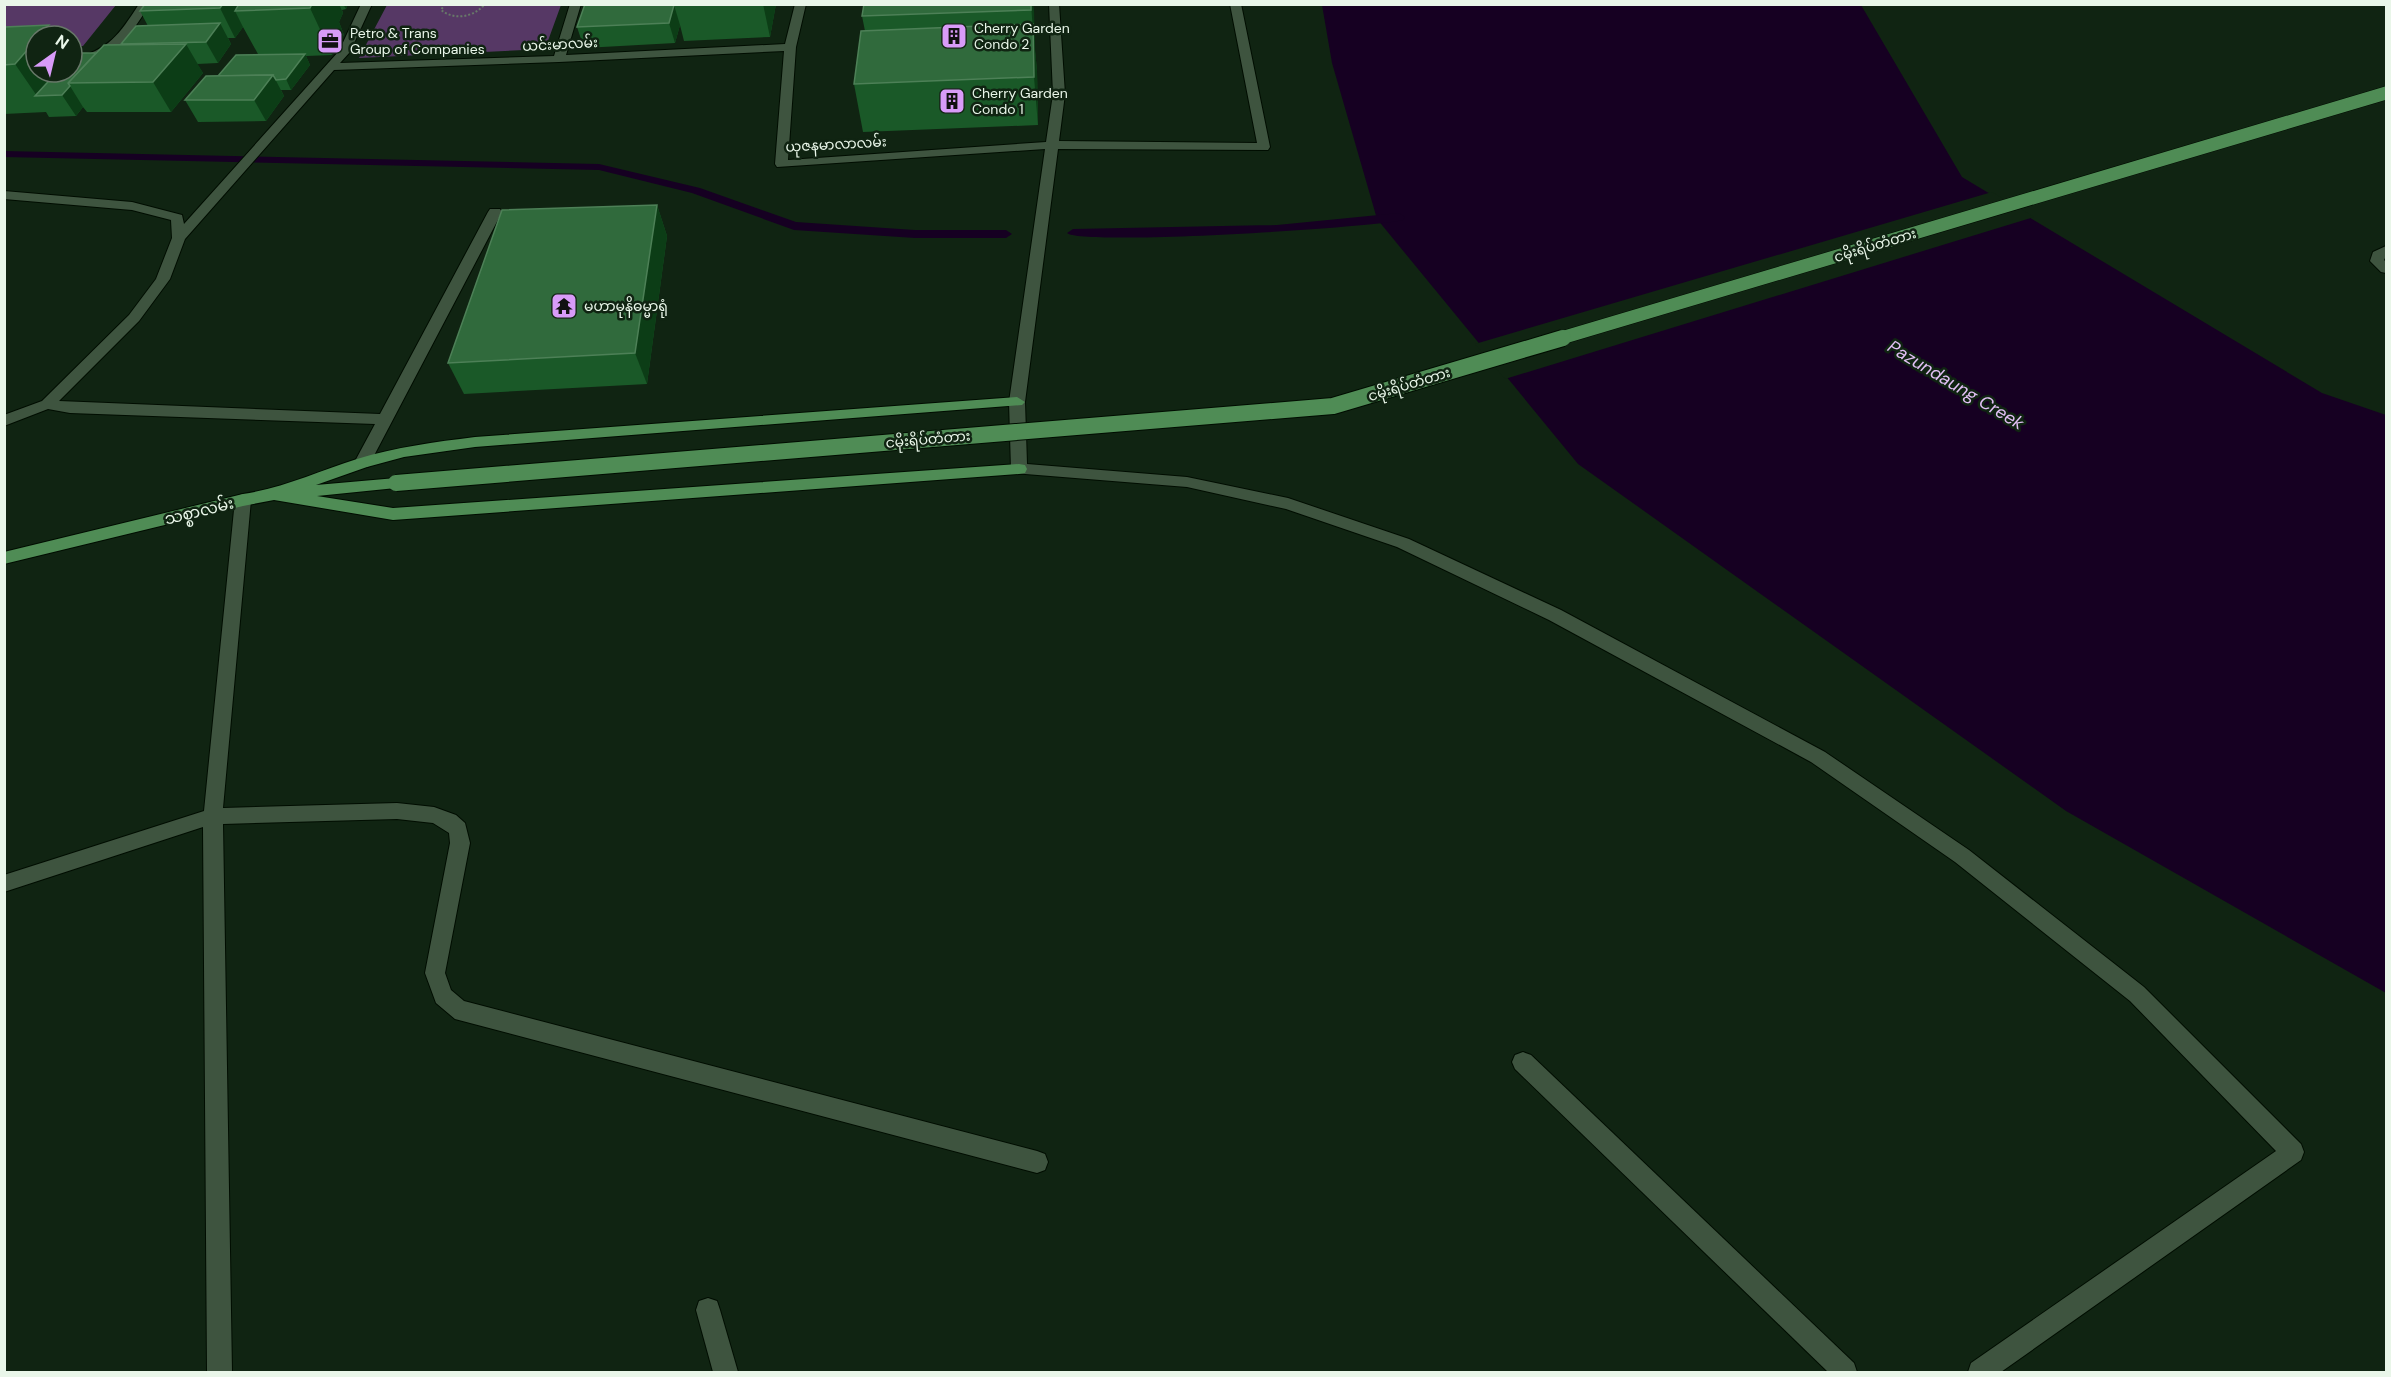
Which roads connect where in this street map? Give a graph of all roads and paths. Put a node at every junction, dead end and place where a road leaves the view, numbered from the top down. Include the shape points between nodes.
1 (145, 4) edge
2 (367, 4) edge
3 (445, 4) edge
4 (484, 4) edge
5 (576, 4) edge
6 (801, 4) edge
7 (1054, 4) edge
8 (1235, 4) edge
9 (790, 47) junction
10 (559, 59) junction
11 (84, 60) edge
12 (331, 67) junction
13 (2386, 93) edge
14 (1052, 145) junction
15 (4, 195) edge
16 (495, 212) dead end
17 (180, 238) junction
18 (2386, 250) edge
19 (2386, 269) edge
20 (1017, 402) junction
21 (47, 404) junction
22 (384, 419) junction
23 (4, 421) edge
24 (362, 463) junction
25 (1019, 469) junction
26 (396, 483) joint
27 (273, 495) junction
28 (243, 500) junction
29 (4, 558) edge
30 (213, 816) junction
31 (4, 884) edge
32 (1523, 1062) dead end
33 (1036, 1162) dead end
34 (708, 1310) dead end
35 (219, 1372) edge
36 (726, 1372) edge
37 (1845, 1372) edge
38 (1980, 1372) edge

1 - 11 street via 117,45
2 - 12 street via 344,52
3 - 4 path via 441,10 453,16 476,13
5 - 10 street
6 - 9 street, ယုဇနမာလာလမ်း
7 - 14 street via 1059,94
8 - 14 street via 1264,147
9 - 10 street, ယင်းမာလမ်း
9 - 14 street, ယုဇနမာလာလမ်း via 781,164
10 - 12 street, ယင်းမာလမ်း
12 - 17 street
13 - 26 main road, ငမိုးရိပ်တံတား, bridge via 1332,406
14 - 20 street
15 - 17 street via 132,206 177,218
16 - 22 street
17 - 21 street via 163,279 134,318
18 - 19 street via 2378,255 2377,261
20 - 24 main road via 475,442 404,452
20 - 25 street
21 - 22 street
21 - 23 street
22 - 24 street
24 - 27 main road
25 - 27 main road via 393,514
25 - 38 street via 1187,482 1288,504 1403,543 1545,610 1818,757 1962,856 2137,994 2293,1152
26 - 27 main road, သစ္စာလမ်း
27 - 28 main road, သစ္စာလမ်း
28 - 29 main road, သစ္စာလမ်း
28 - 30 street
30 - 31 street
30 - 33 street via 397,811 434,815 449,821 458,829 460,843 435,973 447,1003 464,1012
30 - 35 street
32 - 37 street
34 - 36 street

